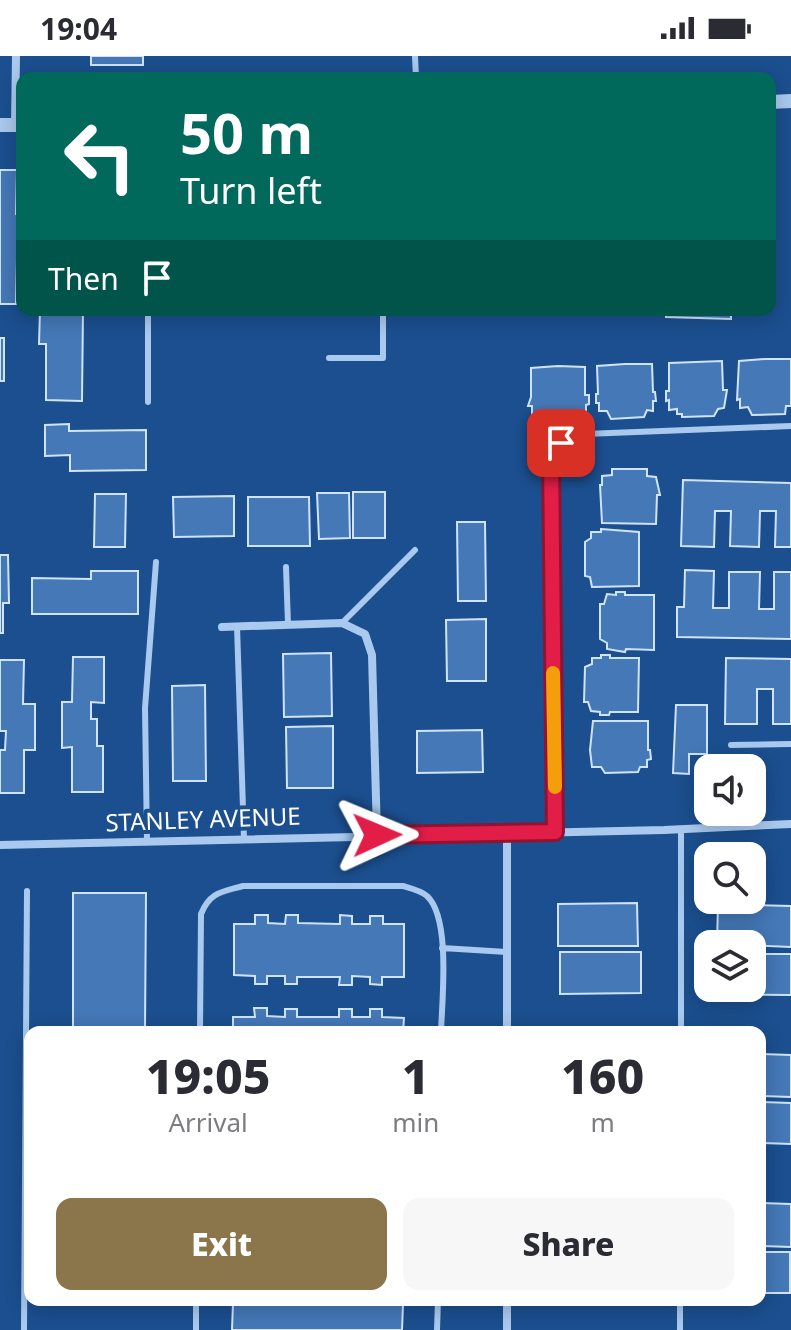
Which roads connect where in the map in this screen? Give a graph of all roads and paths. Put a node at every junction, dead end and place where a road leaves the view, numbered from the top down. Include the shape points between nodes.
1 (16, 56) edge
2 (12, 125) edge
3 (148, 316) edge
4 (383, 316) edge
5 (329, 358) dead end
6 (148, 402) dead end
7 (791, 426) edge
8 (415, 550) dead end
9 (156, 562) dead end
10 (286, 567) dead end
11 (342, 623) junction
12 (288, 624) junction
13 (237, 626) junction
14 (222, 627) dead end
15 (791, 744) edge
16 (731, 745) dead end
17 (791, 824) edge
18 (681, 829) junction
19 (555, 832) junction
20 (507, 833) junction
21 (377, 835) junction
22 (244, 839) junction
23 (147, 842) junction
24 (0, 845) edge
25 (27, 891) dead end
26 (442, 948) junction
27 (507, 952) junction
28 (26, 1026) edge
29 (200, 1026) edge
30 (441, 1026) edge
31 (507, 1026) edge
32 (681, 1026) edge
33 (24, 1306) edge
34 (196, 1306) edge
35 (438, 1306) edge
36 (507, 1306) edge
37 (680, 1306) edge
38 (24, 1330) edge
39 (196, 1330) edge
40 (437, 1330) edge
41 (507, 1330) edge
42 (680, 1330) edge

1 - 2 street
3 - 6 lane
4 - 5 lane via 383,358
7 - 19 lane via 585,434 561,443 551,456
8 - 11 lane
9 - 23 lane via 145,708
10 - 12 lane
11 - 12 street
11 - 21 street via 365,634 372,655
12 - 13 street
13 - 14 street
13 - 22 lane
15 - 16 lane
17 - 18 street, STANLEY AVENUE
18 - 19 street, STANLEY AVENUE
18 - 32 lane
19 - 20 street, STANLEY AVENUE
20 - 21 street, STANLEY AVENUE
20 - 27 street
21 - 22 street, STANLEY AVENUE
22 - 23 street, STANLEY AVENUE
23 - 24 street, STANLEY AVENUE
25 - 28 lane
26 - 27 lane
26 - 29 lane via 439,918 426,895 403,886 243,886 222,892 207,900 201,914
26 - 30 lane
27 - 31 street
33 - 38 lane
34 - 39 lane
35 - 40 lane
36 - 41 street
37 - 42 lane

